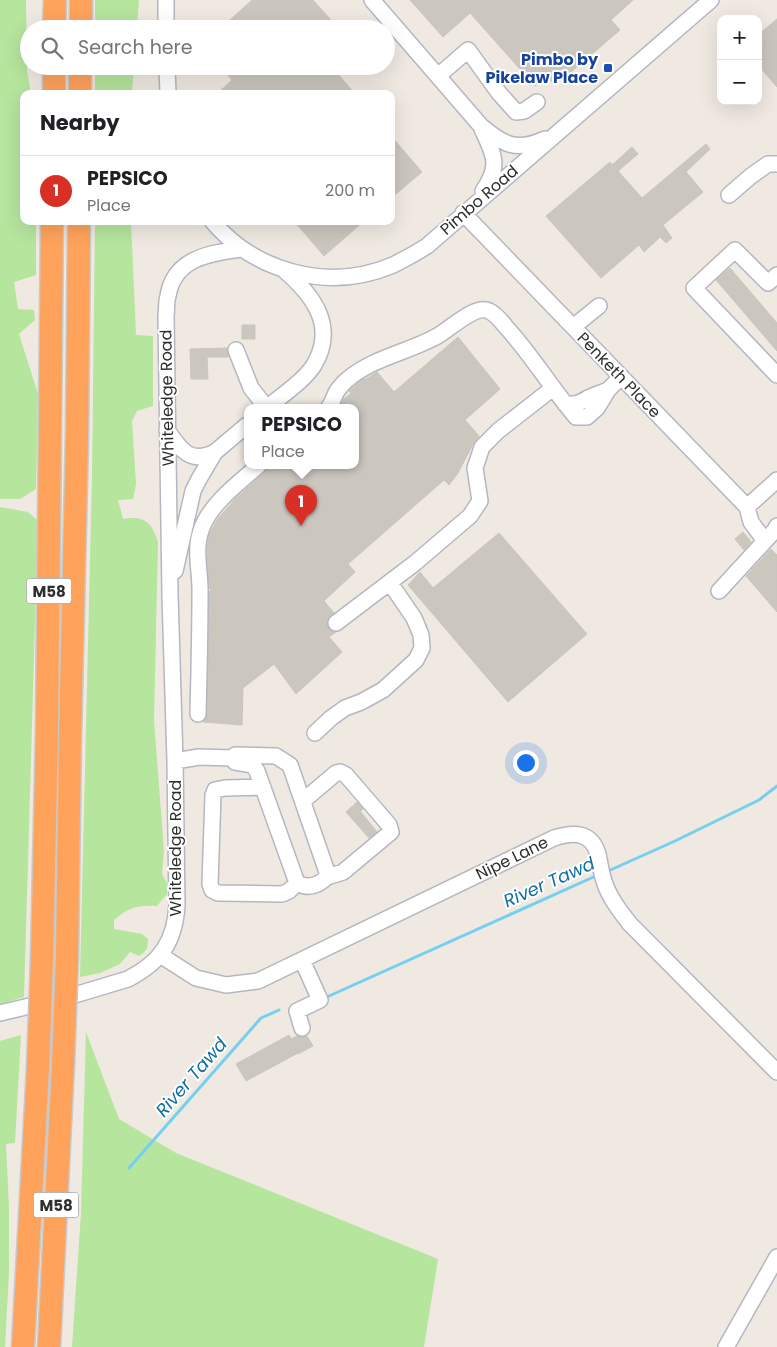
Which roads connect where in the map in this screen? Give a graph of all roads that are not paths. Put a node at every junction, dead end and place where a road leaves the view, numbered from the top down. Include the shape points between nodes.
1 (55, 0) edge
2 (81, 0) edge
3 (166, 0) edge
4 (372, 0) edge
5 (711, 0) edge
6 (54, 20) edge
7 (81, 20) edge
8 (166, 20) edge
9 (389, 20) edge
10 (395, 26) edge
11 (54, 75) edge
12 (80, 75) edge
13 (167, 75) edge
14 (438, 76) junction
15 (54, 90) edge
16 (80, 90) edge
17 (168, 90) edge
18 (537, 102) dead end
19 (481, 126) junction
20 (561, 129) junction
21 (777, 164) edge
22 (729, 195) dead end
23 (468, 210) junction
24 (52, 225) edge
25 (79, 225) edge
26 (216, 225) edge
27 (241, 249) junction
28 (283, 269) junction
29 (777, 275) edge
30 (599, 306) dead end
31 (573, 327) junction
32 (236, 350) dead end
33 (777, 375) edge
34 (621, 377) junction
35 (554, 388) junction
36 (264, 404) edge
37 (271, 404) edge
38 (331, 404) edge
39 (244, 428) edge
40 (167, 430) junction
41 (215, 452) junction
42 (254, 469) edge
43 (777, 480) edge
44 (747, 507) junction
45 (777, 526) edge
46 (765, 541) junction
47 (390, 583) junction
48 (719, 591) dead end
49 (170, 595) junction
50 (336, 623) dead end
51 (198, 714) dead end
52 (315, 733) dead end
53 (232, 758) junction
54 (175, 761) junction
55 (263, 786) junction
56 (303, 801) junction
57 (326, 877) junction
58 (297, 883) junction
59 (160, 955) junction
60 (302, 960) junction
61 (0, 1013) edge
62 (302, 1028) dead end
63 (777, 1072) edge
64 (777, 1257) edge
65 (23, 1347) edge
66 (49, 1347) edge
67 (726, 1347) edge

1 - 6 highway
2 - 7 highway
3 - 8 street
4 - 9 street
5 - 20 street, Pimbo Road
10 - 14 street
11 - 15 highway
12 - 16 highway
13 - 17 street
14 - 18 street via 468,50 516,112 524,112
14 - 19 street
19 - 20 street via 503,142 520,147 537,143
19 - 23 street via 495,166 487,185
20 - 23 street, Pimbo Road
21 - 22 street via 768,164
23 - 28 street, Pimbo Road via 426,246 377,271 337,277
23 - 31 street, Penketh Place
24 - 65 highway, M58, bridge via 42,960
25 - 66 highway, M58, bridge via 67,955
26 - 27 street, Pimbo Road
27 - 28 street, Pimbo Road
27 - 40 street, Whiteledge Road via 200,257 184,266 173,280 166,316
28 - 37 street via 314,303 321,318 323,335 314,365
29 - 33 street via 768,283 736,250 694,288
30 - 31 street
31 - 34 street, Penketh Place
32 - 36 street via 250,388
34 - 35 street via 587,417 576,417
34 - 44 street, Penketh Place
35 - 38 street via 498,318 489,310 482,310 471,313 423,344 367,365 342,385
35 - 47 street via 482,447 474,468 480,501 470,516
39 - 41 street, Whiteledge Road
40 - 41 street via 179,447 190,455 207,456
40 - 49 street, Whiteledge Road
41 - 49 street, Whiteledge Road via 193,491
42 - 51 street via 212,510 198,539
43 - 44 street
44 - 46 street via 751,522
45 - 46 street
46 - 48 street
47 - 50 street
47 - 52 street via 414,618 422,648 416,660 383,690 345,708
49 - 54 street, Whiteledge Road
53 - 54 street via 199,757
53 - 55 street via 235,762 253,765
53 - 56 street via 235,755 276,756 290,765
54 - 59 street, Whiteledge Road via 176,915 172,933
55 - 58 street
55 - 58 street via 215,790 212,890 218,894 282,894
56 - 57 street
56 - 57 street via 340,772 389,825 391,832 343,872
57 - 58 street via 313,886
59 - 60 street, Nipe Lane via 196,978 226,985 258,981
59 - 61 street, Whiteledge Road via 128,979 68,998
60 - 62 street via 320,1000 297,1011
60 - 63 street, Nipe Lane via 554,838 578,834 588,837 594,844 611,898 630,924
64 - 67 street

